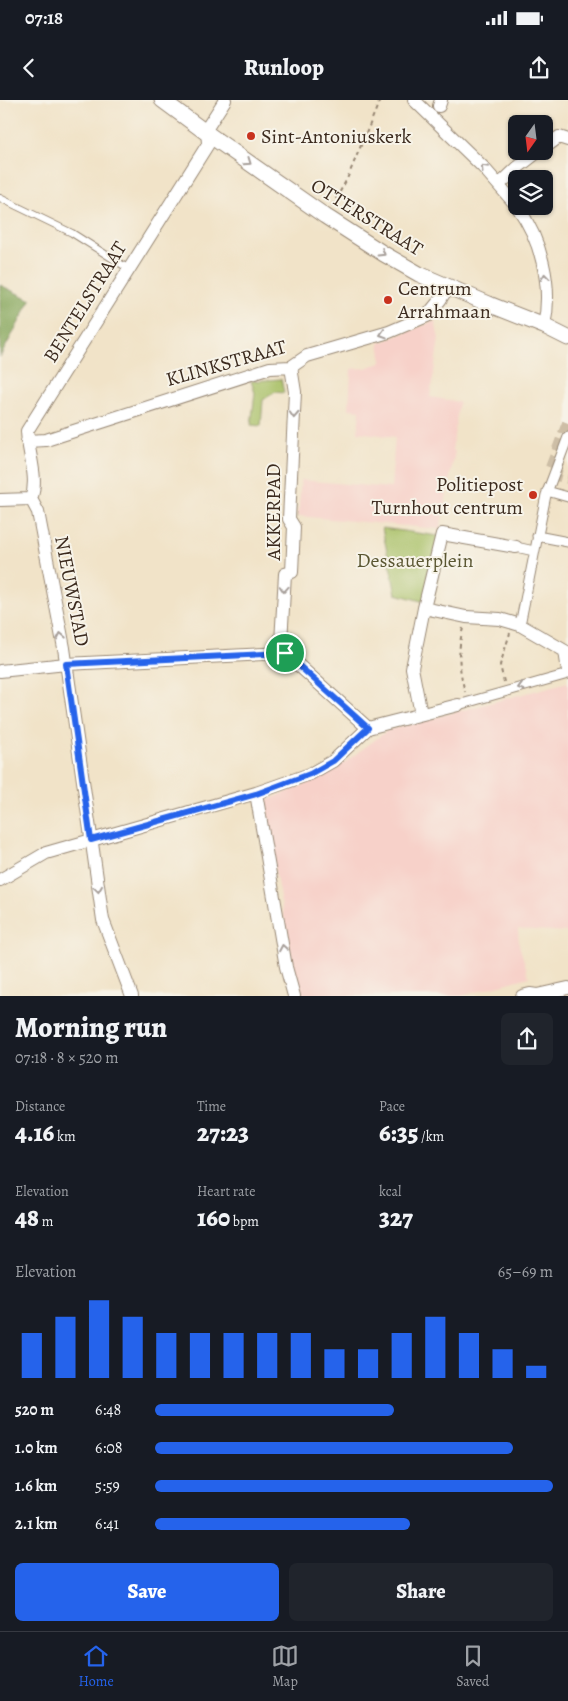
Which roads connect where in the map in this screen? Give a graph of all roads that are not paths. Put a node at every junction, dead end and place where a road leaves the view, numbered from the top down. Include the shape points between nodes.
1 (162, 100) edge
2 (225, 100) edge
3 (414, 100) edge
4 (208, 134) junction
5 (568, 140) edge
6 (553, 141) edge
7 (527, 160) edge
8 (500, 184) junction
9 (508, 194) edge
10 (0, 198) edge
11 (523, 215) edge
12 (129, 269) junction
13 (448, 287) junction
14 (544, 326) junction
15 (568, 338) edge
16 (291, 367) junction
17 (568, 437) edge
18 (27, 441) junction
19 (547, 491) junction
20 (568, 497) edge
21 (31, 499) junction
22 (0, 500) edge
23 (568, 542) edge
24 (536, 543) junction
25 (516, 548) joint
26 (424, 608) junction
27 (517, 624) junction
28 (566, 651) edge
29 (285, 653) junction
30 (66, 664) junction
31 (0, 671) edge
32 (568, 672) edge
33 (463, 703) joint
34 (420, 714) junction
35 (368, 728) junction
36 (256, 794) junction
37 (91, 840) junction
38 (0, 880) edge
39 (568, 988) edge
40 (132, 996) edge
41 (294, 996) edge
42 (522, 996) edge

1 - 4 street, OTTERSTRAAT
2 - 4 street, BENTELSTRAAT via 207,128
8 -> 3 street
4 - 12 street, BENTELSTRAAT via 208,144
4 -> 13 street, OTTERSTRAAT via 384,254
5 - 6 street via 559,137
7 - 8 street
8 - 9 street
10 - 12 lane via 72,233
14 -> 11 street via 544,265
12 - 18 street, BENTELSTRAAT via 43,403 27,432
13 - 14 street, OTTERSTRAAT
13 -> 16 street, KLINKSTRAAT via 427,316 389,332 307,356
14 - 15 street, OTTERSTRAAT
16 - 18 street, KLINKSTRAAT via 270,368 46,440
16 -> 29 street, AKKERPAD via 295,392 289,519 294,526 292,572 285,574 281,642
17 - 19 street
18 - 21 street, BENTELSTRAAT via 34,479
19 - 20 street
19 - 24 street
21 - 22 street
30 -> 21 street, NIEUWSTAD via 38,512
23 - 24 street
24 - 25 street
24 - 27 street
25 - 26 street via 442,534
26 - 27 street
26 - 34 street via 412,668
27 - 28 street
28 - 32 street
29 - 30 street
29 - 35 street
30 - 31 street
30 - 37 street, NIEUWSTAD
32 -> 33 street
33 - 34 street
34 - 35 street
35 - 36 street via 333,761 310,774
36 - 37 street
41 -> 36 street via 286,967
37 - 38 street via 46,853
37 -> 40 street, NIEUWSTAD via 102,920
39 - 42 street

